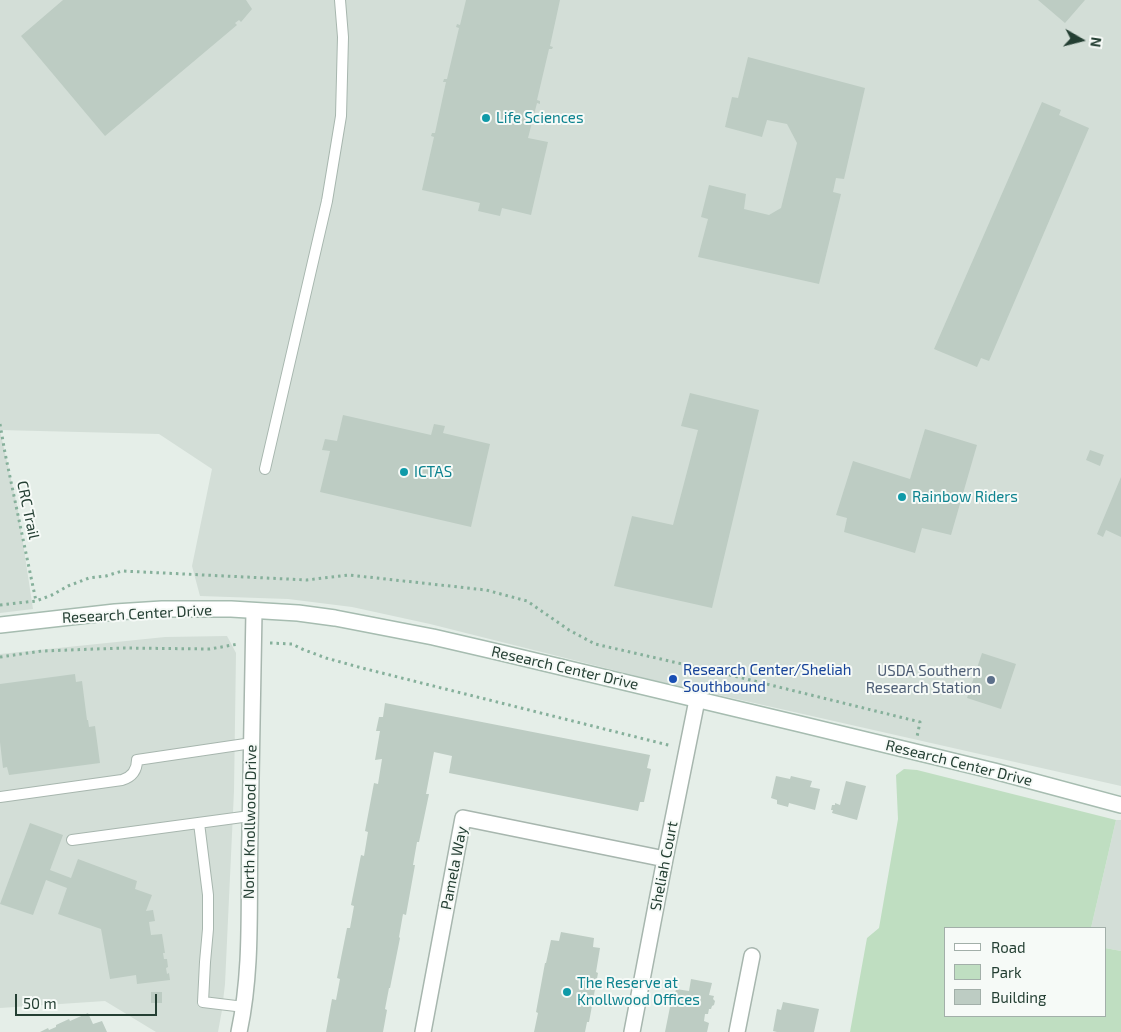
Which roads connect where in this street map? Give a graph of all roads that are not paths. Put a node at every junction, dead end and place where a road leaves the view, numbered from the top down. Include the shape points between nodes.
1 (340, 0) edge
2 (266, 470) dead end
3 (254, 610) junction
4 (0, 625) edge
5 (697, 700) junction
6 (252, 743) junction
7 (0, 797) edge
8 (1121, 805) edge
9 (250, 816) junction
10 (199, 823) junction
11 (72, 840) dead end
12 (665, 859) junction
13 (752, 956) dead end
14 (244, 1007) junction
15 (240, 1032) edge
16 (423, 1032) edge
17 (632, 1032) edge
18 (737, 1032) edge

1 - 2 lane via 343,37 341,116 327,201
3 - 4 street, Research Center Drive via 139,610
3 - 5 street, Research Center Drive via 335,618 433,637
3 - 6 street, North Knollwood Drive
5 - 8 street, Research Center Drive
5 - 12 street, Sheliah Court
6 - 7 lane via 137,760 131,776 122,780
6 - 9 street, North Knollwood Drive
9 - 10 lane
9 - 14 street, North Knollwood Drive via 249,950
10 - 11 lane
10 - 14 lane via 208,895 204,1002
12 - 16 street, Pamela Way via 463,818
12 - 17 street, Sheliah Court
13 - 18 street
14 - 15 street, North Knollwood Drive

